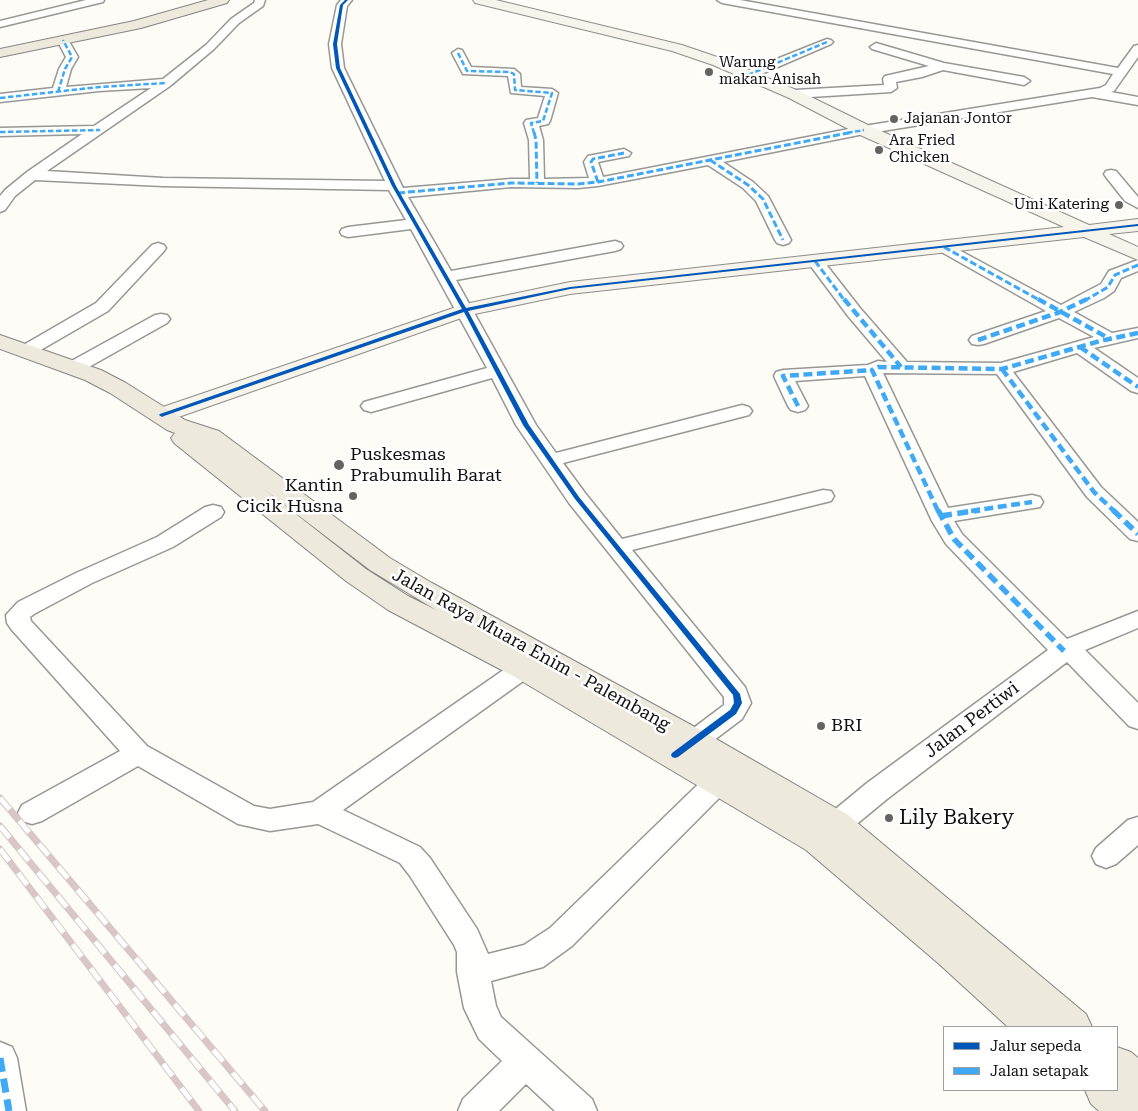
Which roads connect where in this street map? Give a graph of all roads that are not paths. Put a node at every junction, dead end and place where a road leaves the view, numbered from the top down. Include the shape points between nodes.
1 (99, 0) edge
2 (222, 0) edge
3 (260, 0) edge
4 (347, 0) edge
5 (480, 0) edge
6 (722, 0) edge
7 (807, 4) dead end
8 (792, 13) junction
9 (0, 24) edge
10 (63, 40) junction
11 (827, 42) dead end
12 (876, 47) dead end
13 (1138, 49) edge
14 (0, 53) edge
15 (458, 54) dead end
16 (942, 66) junction
17 (1120, 72) junction
18 (748, 75) junction
19 (1024, 81) dead end
20 (166, 83) junction
21 (58, 92) junction
22 (1093, 93) junction
23 (795, 94) junction
24 (0, 98) edge
25 (1138, 101) edge
26 (100, 130) junction
27 (864, 130) junction
28 (0, 132) edge
29 (624, 153) dead end
30 (710, 160) junction
31 (1111, 174) dead end
32 (32, 175) junction
33 (598, 182) junction
34 (538, 183) junction
35 (396, 190) junction
36 (1138, 203) edge
37 (0, 207) edge
38 (415, 224) junction
39 (1138, 225) edge
40 (348, 232) dead end
41 (1088, 232) junction
42 (784, 240) dead end
43 (615, 246) dead end
44 (944, 247) junction
45 (158, 248) dead end
46 (1138, 254) edge
47 (815, 261) junction
48 (1138, 265) edge
49 (445, 277) junction
50 (465, 310) junction
51 (1060, 312) junction
52 (162, 319) dead end
53 (1138, 333) edge
54 (1110, 339) junction
55 (978, 340) dead end
56 (0, 342) edge
57 (1080, 347) junction
58 (26, 351) junction
59 (901, 367) junction
60 (73, 368) junction
61 (1002, 369) junction
62 (872, 370) junction
63 (497, 372) junction
64 (1138, 387) edge
65 (371, 406) dead end
66 (798, 406) dead end
67 (742, 410) dead end
68 (169, 420) junction
69 (551, 460) junction
70 (823, 496) dead end
71 (1032, 502) dead end
72 (213, 512) dead end
73 (941, 516) junction
74 (1138, 534) edge
75 (617, 547) junction
76 (1138, 620) edge
77 (1066, 649) junction
78 (530, 660) junction
79 (1138, 719) edge
80 (684, 748) junction
81 (138, 753) junction
82 (726, 773) junction
83 (320, 812) junction
84 (32, 813) dead end
85 (1138, 828) edge
86 (827, 833) junction
87 (1106, 856) dead end
88 (473, 972) junction
89 (1035, 1026) edge
90 (1071, 1026) edge
91 (0, 1058) edge
92 (526, 1061) junction
93 (1118, 1067) edge
94 (1138, 1084) edge
95 (1107, 1091) edge
96 (10, 1111) edge
97 (476, 1111) edge
98 (580, 1111) edge
99 (1130, 1111) edge

1 - 9 street
2 - 10 main road via 136,25
3 - 20 street
4 - 35 street via 342,5 334,44 338,68
5 - 18 street via 677,48
6 - 8 street
7 - 8 street
8 - 17 street
10 - 14 main road
10 - 21 street via 72,57
11 - 18 street
12 - 16 street
13 - 17 street
15 - 34 street via 467,71 510,72 514,74 515,90 552,93 543,121 531,123 536,140
16 - 19 street
16 - 23 street via 918,74 889,78 891,88
17 - 22 street via 1110,88
18 - 23 street
20 - 21 street
20 - 26 street
21 - 24 street
22 - 25 street
22 - 27 street
23 - 27 street
26 - 28 street
26 - 32 street
27 - 30 street
27 - 41 street
29 - 33 street via 593,159
30 - 33 street
30 - 42 street via 763,200
31 - 36 street
32 - 35 street
32 - 37 street via 10,192
33 - 34 street
34 - 35 street
35 - 38 street
38 - 40 street
38 - 49 street
39 - 41 street
41 - 44 street
41 - 46 street
43 - 49 street
44 - 47 street
44 - 51 street
45 - 58 street via 102,307
47 - 50 street via 570,288
47 - 59 street
48 - 51 street via 1115,275 1108,287 1098,294
49 - 50 street
50 - 63 street
50 - 68 street
51 - 54 street
51 - 55 street
52 - 60 street
53 - 54 street
54 - 57 street
56 - 58 main road, Jalan Raya Muara Enim - Palembang
57 - 61 street
57 - 64 street
58 - 60 main road, Jalan Raya Muara Enim - Palembang
59 - 61 street
59 - 62 street
60 - 68 main road, Jalan Raya Muara Enim - Palembang via 110,384
61 - 74 street via 1094,492
62 - 66 street via 783,376
62 - 73 street
63 - 65 street
63 - 69 street via 526,425
67 - 69 street
68 - 78 main road, Jalan Raya Muara Enim - Palembang via 192,446 356,575 398,603
69 - 75 street
70 - 75 street
71 - 73 street
72 - 81 street via 165,542 84,578 18,615 19,623
73 - 77 street via 954,539
75 - 80 street via 736,694 738,703 733,712
76 - 77 street, Jalan Pertiwi
77 - 79 street
77 - 86 street, Jalan Pertiwi via 877,791
78 - 80 main road, Jalan Raya Muara Enim - Palembang
78 - 83 street
80 - 82 main road, Jalan Raya Muara Enim - Palembang
81 - 83 street via 248,816 270,820
81 - 84 street
82 - 86 main road, Jalan Raya Muara Enim - Palembang
82 - 88 street via 561,937 532,957
83 - 88 street via 410,855 466,938 472,952
85 - 87 street
86 - 89 main road, Jalan Raya Muara Enim - Palembang via 951,952
86 - 90 main road, Jalan Raya Muara Enim - Palembang
88 - 92 street via 480,1008 490,1028
91 - 96 street
92 - 97 street
92 - 98 street
93 - 94 main road
95 - 99 main road

